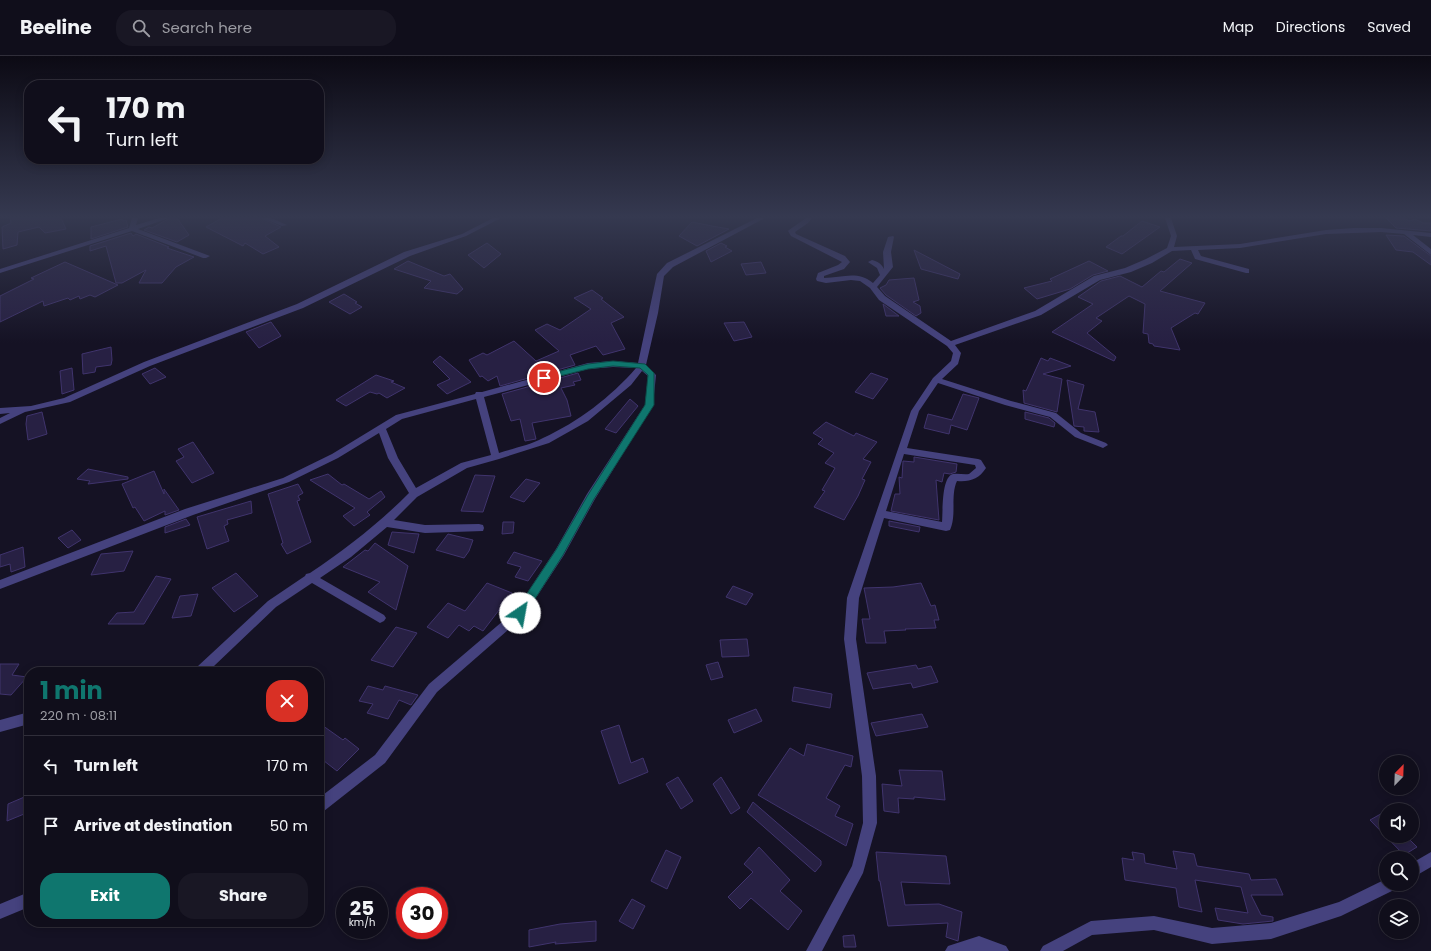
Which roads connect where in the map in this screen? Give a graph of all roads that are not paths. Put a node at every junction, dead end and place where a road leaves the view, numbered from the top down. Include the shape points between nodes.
1 (35, 260) edge
2 (395, 260) edge
3 (680, 260) edge
4 (844, 260) edge
5 (888, 260) edge
6 (1151, 260) edge
7 (1207, 260) edge
8 (872, 262) dead end
9 (0, 271) edge
10 (1246, 271) dead end
11 (884, 275) junction
12 (874, 286) junction
13 (950, 344) junction
14 (642, 366) junction
15 (936, 380) junction
16 (479, 394) junction
17 (31, 409) junction
18 (0, 411) edge
19 (0, 421) edge
20 (381, 427) junction
21 (1103, 445) dead end
22 (901, 450) junction
23 (496, 457) junction
24 (414, 494) junction
25 (880, 513) junction
26 (385, 523) junction
27 (479, 528) dead end
28 (310, 577) junction
29 (0, 585) edge
30 (380, 618) dead end
31 (205, 667) edge
32 (24, 719) edge
33 (0, 726) edge
34 (324, 802) edge
35 (1431, 859) edge
36 (1419, 867) edge
37 (1379, 890) edge
38 (24, 900) edge
39 (0, 912) edge
40 (814, 951) edge
41 (953, 951) edge
42 (1001, 951) edge
43 (1048, 951) edge

1 - 9 street
2 - 17 street via 300,306 187,348 67,400
3 - 14 street via 670,265 660,276
4 - 12 street via 846,262 841,267 821,275 820,279 824,281 849,277 863,278
5 - 11 street via 889,267
6 - 13 street via 1128,270 1097,278 1038,313
7 - 10 street
8 - 11 street via 880,266
11 - 12 street
12 - 13 street via 882,298
13 - 15 street via 957,353 955,362
14 - 16 street via 588,366
14 - 23 street via 628,383 584,419 546,441
14 - 34 street via 652,374 650,405 520,613 433,688 380,759
15 - 21 street via 1053,415 1078,435
15 - 22 street via 916,411
16 - 20 street via 398,417
16 - 23 street
17 - 18 street
17 - 19 street
20 - 24 street via 393,458
20 - 29 street via 335,456 286,480 189,512
22 - 25 street
22 - 25 street via 978,462 981,468 977,474 969,478 954,477 948,487 946,527
23 - 24 street via 464,466
24 - 26 street
25 - 40 street via 853,598 850,640 868,776 870,823 858,868
26 - 27 street via 425,529
26 - 28 street via 347,554
28 - 30 street
28 - 31 street via 272,604
32 - 33 street
35 - 36 street
37 - 43 street via 1341,909 1271,931 1212,936 1154,923 1091,928
38 - 39 street
41 - 42 street via 979,944

